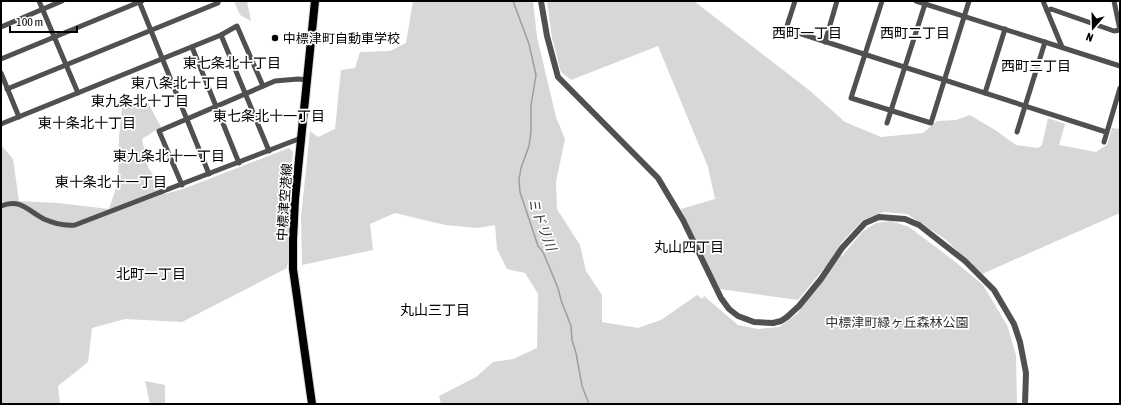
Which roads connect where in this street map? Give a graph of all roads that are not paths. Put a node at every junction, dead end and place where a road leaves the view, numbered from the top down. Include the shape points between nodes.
1 (39, 1) edge
2 (62, 1) edge
3 (140, 1) edge
4 (218, 1) edge
5 (315, 1) edge
6 (541, 1) edge
7 (795, 1) edge
8 (837, 1) edge
9 (882, 1) edge
10 (916, 1) edge
11 (969, 1) edge
12 (1043, 1) edge
13 (1114, 1) edge
14 (925, 4) junction
15 (43, 9) junction
16 (1047, 10) junction
17 (964, 16) junction
18 (1, 27) edge
19 (151, 30) junction
20 (1005, 30) junction
21 (1120, 30) edge
22 (221, 35) junction
23 (54, 37) junction
24 (825, 42) junction
25 (1045, 42) junction
26 (192, 47) junction
27 (1062, 47) junction
28 (865, 54) junction
29 (1, 59) edge
30 (162, 59) junction
31 (66, 64) junction
32 (1120, 66) edge
33 (905, 67) junction
34 (1, 73) edge
35 (308, 80) junction
36 (944, 80) junction
37 (263, 86) junction
38 (1120, 88) edge
39 (7, 89) junction
40 (78, 93) junction
41 (985, 93) junction
42 (245, 94) junction
43 (1025, 106) junction
44 (215, 107) junction
45 (891, 110) junction
46 (19, 117) junction
47 (187, 119) junction
48 (887, 123) dead end
49 (1, 124) edge
50 (1017, 132) dead end
51 (1106, 132) junction
52 (301, 138) junction
53 (1104, 142) dead end
54 (269, 151) junction
55 (239, 163) junction
56 (210, 174) junction
57 (182, 184) junction
58 (1, 206) edge
59 (312, 404) edge
60 (1026, 404) edge

1 - 15 street
2 - 15 street
3 - 19 street
3 - 23 street
4 - 19 street
5 - 35 main road, 中標津空港線
6 - 60 street via 558,77 658,178 683,220 721,298 738,316 754,322 773,323 788,317 865,222 879,217 906,219 919,225 965,260 994,290 1014,324 1020,342 1026,373
7 - 24 street via 786,29
8 - 24 street
9 - 28 street
10 - 14 street
11 - 17 street
12 - 16 street
13 - 21 street
14 - 17 street
14 - 33 street
15 - 18 street
15 - 23 street
16 - 21 street via 1051,9 1114,31
16 - 27 street
17 - 20 street
17 - 36 street
19 - 30 street
19 - 31 street
20 - 25 street
20 - 41 street
22 - 26 street
22 - 37 street via 237,26
22 - 42 street
23 - 29 street
23 - 31 street
24 - 28 street
25 - 27 street
25 - 43 street
26 - 30 street
26 - 44 street
27 - 32 street
28 - 33 street
28 - 45 street via 851,98
30 - 40 street
30 - 47 street
31 - 39 street
31 - 40 street
33 - 36 street
33 - 45 street
34 - 39 street
35 - 37 street via 275,81
35 - 52 main road, 中標津空港線
36 - 41 street
36 - 45 street via 931,123
37 - 42 street
38 - 51 street
39 - 46 street
40 - 46 street
41 - 43 street
42 - 44 street
42 - 54 street
43 - 50 street
43 - 51 street
44 - 47 street
44 - 55 street
45 - 48 street
46 - 49 street
47 - 56 street
47 - 57 street via 159,131
51 - 53 street
52 - 54 street
52 - 59 main road, 中標津空港線 via 294,219 293,269
54 - 55 street
55 - 56 street
56 - 57 street
57 - 58 street via 75,225 53,223 16,203

